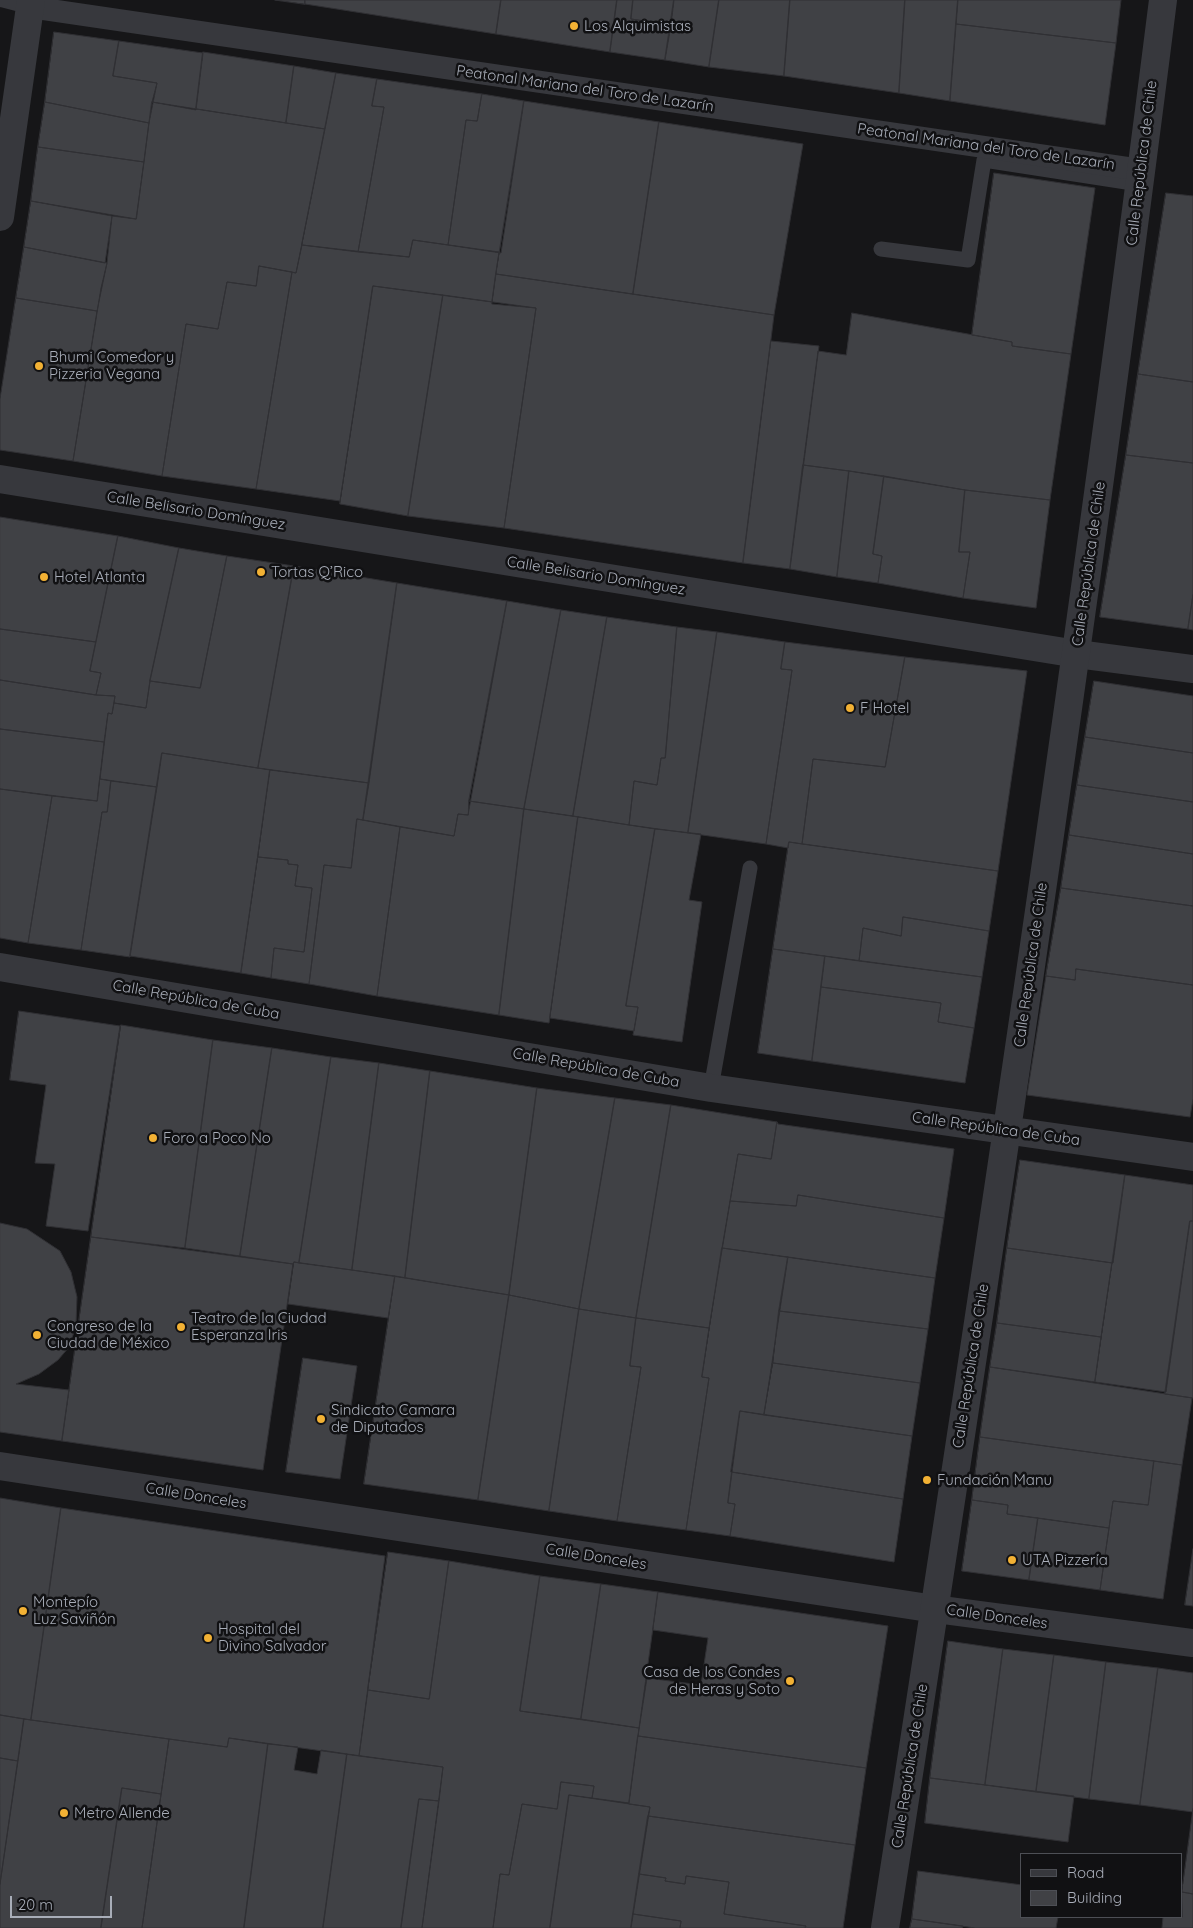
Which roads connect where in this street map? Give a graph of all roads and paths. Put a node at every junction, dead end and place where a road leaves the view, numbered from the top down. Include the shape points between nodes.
1 (2, 0) edge
2 (1163, 0) edge
3 (30, 4) edge
4 (1140, 177) junction
5 (0, 217) edge
6 (882, 249) dead end
7 (0, 479) edge
8 (1077, 654) junction
9 (1193, 669) edge
10 (750, 868) dead end
11 (0, 967) edge
12 (711, 1088) junction
13 (1006, 1130) junction
14 (1193, 1157) edge
15 (0, 1466) edge
16 (935, 1609) junction
17 (1193, 1643) edge
18 (885, 1928) edge

1 - 3 lane
2 - 4 street, Calle República de Chile
3 - 4 street, Peatonal Mariana del Toro de Lazarín
3 - 5 street
4 - 6 lane via 984,160 968,260
4 - 8 street, Calle República de Chile
7 - 8 street, Calle Belisario Domínguez
8 - 9 street, Calle Belisario Domínguez
8 - 13 street, Calle República de Chile
10 - 12 lane
11 - 12 street, Calle República de Cuba
12 - 13 street, Calle República de Cuba
13 - 14 street, Calle República de Cuba
13 - 16 street, Calle República de Chile
15 - 16 street, Calle Donceles
16 - 17 street, Calle Donceles
16 - 18 street, Calle República de Chile

